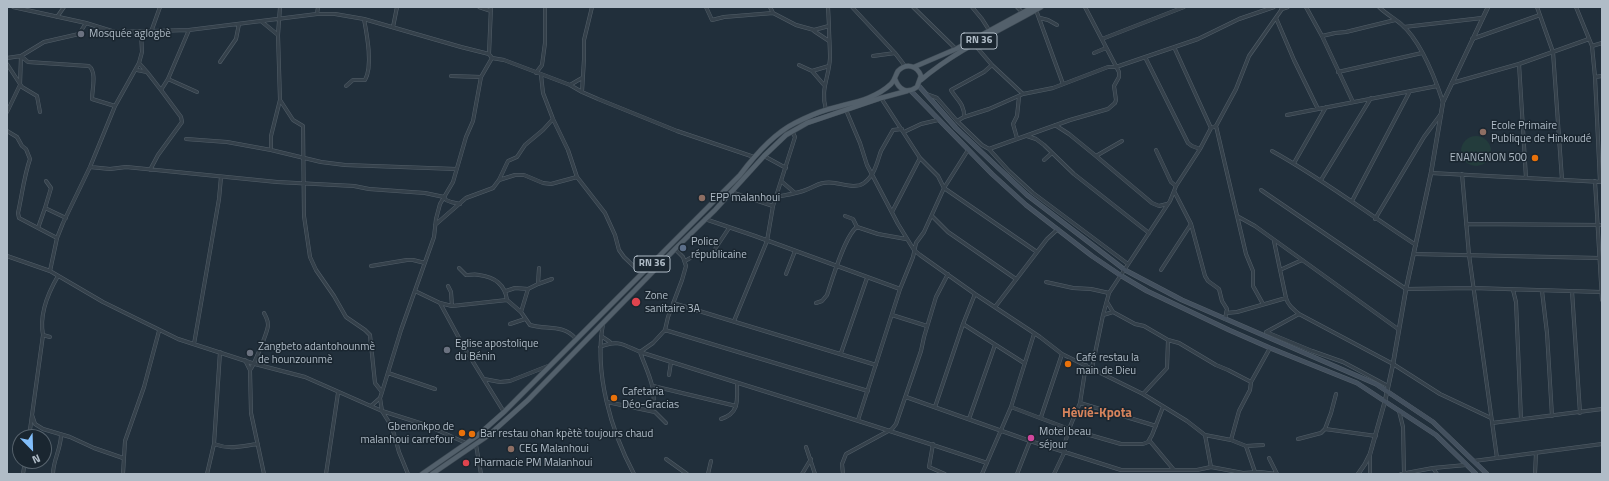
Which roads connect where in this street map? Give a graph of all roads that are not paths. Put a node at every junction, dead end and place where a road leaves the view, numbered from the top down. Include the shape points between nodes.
1 (13, 7) edge
2 (64, 7) edge
3 (160, 7) edge
4 (280, 7) edge
5 (318, 7) edge
6 (397, 7) edge
7 (479, 7) edge
8 (546, 7) edge
9 (592, 7) edge
10 (706, 7) edge
11 (770, 7) edge
12 (828, 7) edge
13 (852, 7) edge
14 (913, 7) edge
15 (972, 7) edge
16 (1017, 7) edge
17 (1041, 7) edge
18 (1090, 7) edge
19 (1184, 7) edge
20 (1274, 7) edge
21 (1288, 7) edge
22 (1306, 7) edge
23 (1379, 7) edge
24 (1488, 7) edge
25 (1537, 7) edge
26 (1576, 7) edge
27 (1034, 8) edge
28 (1085, 8) edge
29 (1281, 8) edge
30 (491, 9) edge
31 (1022, 12) junction
32 (773, 13) junction
33 (317, 14) junction
34 (1540, 16) junction
35 (57, 17) junction
36 (280, 18) junction
37 (1040, 18) junction
38 (1276, 18) junction
39 (1482, 18) junction
40 (364, 19) junction
41 (1395, 20) junction
42 (260, 21) junction
43 (86, 23) junction
44 (239, 24) junction
45 (1057, 25) dead end
46 (829, 26) junction
47 (393, 27) junction
48 (1404, 27) junction
49 (189, 30) junction
50 (813, 30) junction
51 (989, 30) junction
52 (141, 32) junction
53 (151, 32) junction
54 (278, 35) junction
55 (1322, 36) junction
56 (1102, 39) junction
57 (1472, 39) junction
58 (1589, 39) junction
59 (829, 41) junction
60 (1602, 43) edge
61 (974, 44) junction
62 (1592, 46) junction
63 (1174, 47) junction
64 (1106, 48) junction
65 (956, 49) junction
66 (1553, 52) junction
67 (895, 53) junction
68 (1094, 53) dead end
69 (1422, 53) junction
70 (489, 54) junction
71 (21, 56) junction
72 (873, 56) dead end
73 (1145, 57) junction
74 (7, 58) edge
75 (492, 58) junction
76 (220, 62) dead end
77 (139, 63) junction
78 (7, 64) edge
79 (1518, 64) junction
80 (799, 65) dead end
81 (829, 66) junction
82 (905, 66) junction
83 (992, 66) junction
84 (914, 67) junction
85 (1116, 67) junction
86 (137, 70) junction
87 (812, 71) junction
88 (147, 72) junction
89 (1338, 72) junction
90 (536, 73) junction
91 (541, 75) junction
92 (451, 76) dead end
93 (1602, 76) edge
94 (481, 77) junction
95 (1595, 77) junction
96 (582, 78) junction
97 (168, 79) junction
98 (895, 79) junction
99 (919, 82) junction
100 (1063, 84) junction
101 (1451, 84) junction
102 (20, 85) junction
103 (570, 85) junction
104 (824, 85) junction
105 (346, 86) dead end
106 (1437, 86) junction
107 (161, 90) junction
108 (909, 91) junction
109 (1410, 91) junction
110 (197, 92) dead end
111 (582, 92) junction
112 (926, 94) junction
113 (1023, 94) junction
114 (1019, 97) junction
115 (881, 98) junction
116 (1371, 98) junction
117 (280, 100) junction
118 (1353, 102) junction
119 (1443, 102) junction
120 (115, 106) junction
121 (1326, 107) junction
122 (1318, 109) junction
123 (826, 110) junction
124 (846, 110) junction
125 (7, 112) edge
126 (40, 112) dead end
127 (1287, 114) dead end
128 (1441, 114) junction
129 (964, 117) junction
130 (553, 119) junction
131 (938, 120) junction
132 (957, 121) junction
133 (897, 122) junction
134 (1055, 125) junction
135 (1216, 126) junction
136 (1211, 128) junction
137 (893, 130) junction
138 (7, 131) edge
139 (792, 131) junction
140 (903, 131) junction
141 (1598, 131) junction
142 (1602, 131) edge
143 (1026, 136) junction
144 (1017, 138) junction
145 (186, 139) dead end
146 (1122, 141) dead end
147 (989, 149) junction
148 (1200, 149) junction
149 (271, 150) junction
150 (968, 150) junction
151 (1156, 150) dead end
152 (1600, 150) edge
153 (1272, 151) dead end
154 (1052, 153) junction
155 (764, 156) junction
156 (1096, 156) junction
157 (304, 157) junction
158 (754, 157) junction
159 (920, 158) junction
160 (1044, 160) dead end
161 (1294, 163) junction
162 (90, 167) junction
163 (786, 168) junction
164 (456, 169) junction
165 (150, 170) junction
166 (872, 172) junction
167 (1431, 173) junction
168 (1462, 174) junction
169 (221, 177) junction
170 (576, 177) junction
171 (1526, 178) junction
172 (499, 180) junction
173 (1321, 180) junction
174 (1562, 180) junction
175 (46, 181) dead end
176 (781, 181) junction
177 (1595, 182) junction
178 (1601, 182) edge
179 (303, 183) junction
180 (1176, 186) junction
181 (944, 188) junction
182 (1261, 190) dead end
183 (1174, 191) junction
184 (731, 192) junction
185 (795, 193) junction
186 (444, 197) junction
187 (776, 197) junction
188 (1352, 201) junction
189 (460, 204) junction
190 (1167, 204) junction
191 (773, 206) junction
192 (45, 208) junction
193 (892, 212) junction
194 (845, 216) dead end
195 (932, 216) junction
196 (1237, 216) junction
197 (66, 218) junction
198 (705, 219) junction
199 (1375, 219) junction
200 (1191, 224) junction
201 (1466, 224) junction
202 (1597, 224) junction
203 (435, 225) junction
204 (1602, 225) edge
205 (857, 227) junction
206 (38, 228) junction
207 (729, 228) junction
208 (1058, 229) junction
209 (1149, 233) junction
210 (57, 238) junction
211 (906, 239) junction
212 (767, 241) junction
213 (1274, 241) junction
214 (1416, 245) junction
215 (675, 249) junction
216 (914, 250) junction
217 (795, 251) junction
218 (1038, 252) junction
219 (1414, 254) junction
220 (1469, 255) junction
221 (7, 256) edge
222 (1599, 258) junction
223 (1302, 260) junction
224 (685, 261) junction
225 (425, 263) junction
226 (1128, 264) junction
227 (371, 266) dead end
228 (838, 266) junction
229 (459, 268) dead end
230 (539, 268) dead end
231 (1125, 270) junction
232 (1160, 270) dead end
233 (1280, 270) junction
234 (50, 271) junction
235 (642, 274) junction
236 (786, 274) dead end
237 (948, 274) junction
238 (1120, 275) junction
239 (58, 276) junction
240 (868, 278) junction
241 (552, 279) dead end
242 (1016, 279) junction
243 (1046, 282) dead end
244 (538, 284) junction
245 (448, 286) dead end
246 (1473, 288) junction
247 (528, 289) junction
248 (900, 289) junction
249 (1406, 289) junction
250 (1513, 290) junction
251 (415, 291) junction
252 (506, 291) junction
253 (1542, 291) junction
254 (1572, 291) junction
255 (1601, 292) junction
256 (1109, 293) junction
257 (975, 294) junction
258 (1286, 298) junction
259 (507, 300) junction
260 (1602, 300) edge
261 (1107, 302) junction
262 (440, 303) junction
263 (673, 303) junction
264 (816, 303) dead end
265 (1263, 304) junction
266 (452, 306) junction
267 (995, 307) junction
268 (521, 312) junction
269 (1113, 312) junction
270 (264, 313) dead end
271 (1226, 313) junction
272 (1102, 314) junction
273 (1299, 314) junction
274 (892, 315) junction
275 (525, 319) junction
276 (1225, 319) junction
277 (734, 321) junction
278 (603, 322) junction
279 (510, 324) dead end
280 (963, 324) junction
281 (927, 326) junction
282 (1398, 329) junction
283 (665, 330) junction
284 (159, 331) junction
285 (43, 334) junction
286 (1034, 334) junction
287 (601, 336) junction
288 (50, 337) dead end
289 (575, 338) junction
290 (1168, 340) junction
291 (610, 342) junction
292 (194, 344) junction
293 (995, 345) junction
294 (600, 347) junction
295 (1270, 348) junction
296 (220, 352) junction
297 (640, 352) junction
298 (841, 353) junction
299 (1062, 354) junction
300 (246, 360) junction
301 (671, 362) junction
302 (1024, 363) junction
303 (255, 364) junction
304 (551, 364) junction
305 (1393, 364) junction
306 (876, 365) junction
307 (1086, 365) junction
308 (1092, 368) junction
309 (250, 370) junction
310 (388, 373) junction
311 (669, 375) dead end
312 (484, 379) junction
313 (1251, 382) junction
314 (737, 383) junction
315 (653, 386) junction
316 (1388, 386) junction
317 (435, 389) dead end
318 (868, 391) junction
319 (382, 392) junction
320 (1387, 392) junction
321 (338, 393) junction
322 (1143, 394) junction
323 (1336, 394) dead end
324 (906, 397) junction
325 (380, 398) junction
326 (1385, 401) junction
327 (607, 402) junction
328 (1080, 403) junction
329 (371, 406) junction
330 (736, 406) junction
331 (935, 407) junction
332 (1011, 407) junction
333 (1163, 407) junction
334 (1399, 409) junction
335 (1602, 409) edge
336 (382, 411) junction
337 (652, 411) junction
338 (504, 412) junction
339 (1580, 413) junction
340 (32, 415) junction
341 (1552, 416) junction
342 (1041, 417) junction
343 (1491, 418) junction
344 (721, 419) dead end
345 (969, 419) junction
346 (858, 420) junction
347 (1522, 420) junction
348 (666, 423) dead end
349 (1492, 423) junction
350 (1156, 426) junction
351 (30, 429) edge
352 (1069, 429) junction
353 (1325, 429) junction
354 (889, 430) junction
355 (1002, 431) junction
356 (61, 435) junction
357 (1205, 435) junction
358 (1376, 436) junction
359 (1298, 439) dead end
360 (1149, 440) junction
361 (1231, 440) junction
362 (1030, 441) junction
363 (466, 443) junction
364 (214, 444) junction
365 (258, 444) junction
366 (933, 444) junction
367 (1602, 444) edge
368 (476, 445) junction
369 (1263, 445) dead end
370 (1246, 446) junction
371 (806, 447) dead end
372 (1064, 450) junction
373 (1536, 453) junction
374 (1370, 454) junction
375 (123, 458) junction
376 (1269, 458) dead end
377 (1497, 458) junction
378 (666, 459) dead end
379 (811, 459) junction
380 (711, 461) dead end
381 (1474, 461) junction
382 (987, 463) junction
383 (1466, 465) junction
384 (1210, 468) junction
385 (1433, 468) junction
386 (1121, 470) junction
387 (1174, 470) junction
388 (633, 473) edge
389 (1256, 473) edge
390 (53, 474) edge
391 (123, 474) edge
392 (207, 474) edge
393 (264, 474) edge
394 (326, 474) edge
395 (408, 474) edge
396 (422, 474) edge
397 (432, 474) edge
398 (481, 474) edge
399 (687, 474) edge
400 (708, 474) edge
401 (802, 474) edge
402 (815, 474) edge
403 (843, 474) edge
404 (945, 474) edge
405 (982, 474) edge
406 (1017, 474) edge
407 (1054, 474) edge
408 (1119, 474) edge
409 (1210, 474) edge
410 (1277, 474) edge
411 (1358, 474) edge
412 (1370, 474) edge
413 (1403, 474) edge
414 (1437, 474) edge
415 (1476, 474) edge
416 (1487, 474) edge
417 (1535, 474) edge

1 - 35 street
2 - 35 street
3 - 53 street
4 - 36 street
5 - 33 street
6 - 47 street
7 - 30 street
8 - 90 street via 542,65
9 - 96 street via 584,40
10 - 32 street via 712,20
11 - 32 street
12 - 46 street
13 - 67 street
14 - 65 street
15 - 51 street
16 - 31 street
17 - 27 main road, RN 36
18 - 28 street
19 - 56 street
20 - 63 street via 1239,18 1198,39
21 - 29 street
22 - 55 street
23 - 41 street
24 - 39 street
25 - 34 street
26 - 58 street
27 - 31 main road, RN 36
27 - 37 street
27 - 61 main road, RN 36
28 - 56 street
29 - 38 street
30 - 70 street
31 - 51 main road, RN 36
32 - 50 street via 796,26
33 - 36 street
33 - 40 street
34 - 57 street
34 - 66 street
35 - 43 street
36 - 42 street
36 - 54 street
37 - 45 street
37 - 100 street
38 - 122 street
38 - 135 street via 1249,56 1236,89
39 - 48 street
39 - 57 street
40 - 47 street
40 - 105 street via 369,64 367,73 365,80 353,80
41 - 48 street
41 - 55 street
42 - 44 street
42 - 54 street
43 - 52 street via 115,32
43 - 71 street via 79,34 44,42
44 - 49 street
44 - 76 street via 236,39
46 - 50 street
46 - 59 street
47 - 70 street
48 - 69 street
49 - 53 street
49 - 97 street
50 - 59 street
51 - 65 main road, RN 36
52 - 53 street
52 - 77 street via 142,52
54 - 117 street
55 - 89 street
56 - 64 street
57 - 101 street
58 - 62 street
58 - 66 street
59 - 81 street
60 - 62 street
61 - 83 street
61 - 99 main road, RN 36 via 933,69
62 - 95 street
63 - 73 street
63 - 136 street
64 - 68 street
64 - 85 street
65 - 84 main road, RN 36
66 - 79 street
66 - 174 street
67 - 72 street
67 - 82 street
69 - 89 street
69 - 106 street
70 - 75 street
71 - 74 street
71 - 102 street
71 - 120 street via 28,62 91,67 92,99
73 - 85 street
73 - 148 street via 1188,143
75 - 90 street
75 - 94 street
77 - 86 street
77 - 88 street
78 - 102 street
79 - 101 street
79 - 171 street
80 - 87 street
81 - 87 street
81 - 104 street
82 - 84 main road, RN 36
82 - 98 main road, RN 36 via 898,71
83 - 113 street
83 - 129 street via 951,90 959,99
84 - 99 main road via 920,73
85 - 100 street via 1100,69
85 - 134 street via 1119,77 1114,86 1116,100 1112,106
86 - 88 street
86 - 120 street
87 - 104 street
88 - 107 street
89 - 118 street
90 - 91 street
91 - 103 street
91 - 130 street via 543,93
92 - 94 street
93 - 95 street
94 - 164 street via 473,121
95 - 141 street
96 - 103 street
96 - 111 street
97 - 107 street
97 - 110 street
98 - 108 main road via 899,87
98 - 123 main road, RN 36 via 878,93 858,102
99 - 108 main road, RN 36
99 - 112 main road
100 - 113 street
101 - 119 street
102 - 125 street
102 - 126 street via 37,96
103 - 111 street
104 - 123 street
106 - 109 street
106 - 119 street
107 - 165 street via 182,119
108 - 115 main road, RN 36
108 - 131 main road
109 - 116 street
109 - 188 street
111 - 158 street via 677,131
112 - 132 street via 937,98
112 - 231 main road via 956,128 1027,195
113 - 114 street
114 - 129 street
114 - 144 street via 1017,116 1013,124
115 - 124 main road, RN 36
115 - 133 street
116 - 118 street
116 - 173 street
117 - 149 street via 271,136
117 - 157 street via 295,122 303,126
118 - 121 street
119 - 128 street
120 - 162 street
121 - 122 street
121 - 161 street
122 - 127 street
123 - 158 main road, RN 36 via 779,133
124 - 139 main road, RN 36
124 - 166 street
128 - 167 street
128 - 199 street via 1424,137
129 - 132 street
130 - 170 street via 568,150
130 - 172 street via 525,145 517,158 508,161
131 - 140 street
131 - 150 main road
132 - 147 street
133 - 137 street
133 - 140 street
134 - 143 street
134 - 156 street
135 - 136 street
135 - 196 street
136 - 148 street
137 - 140 street
137 - 166 street via 881,152 877,167
138 - 206 street via 17,137 30,158 18,216
139 - 155 main road, RN 36
139 - 163 street via 796,137
140 - 159 street
141 - 142 street
141 - 152 street
143 - 144 street
143 - 154 street via 1036,139
144 - 147 street
145 - 149 street via 218,141
146 - 156 street
147 - 226 street via 1033,193
148 - 180 street
149 - 157 street
150 - 181 street
150 - 208 main road via 1020,200
151 - 180 street via 1171,182
152 - 178 street
153 - 161 street
154 - 160 street
154 - 209 street via 1074,174
155 - 163 street
155 - 184 main road, RN 36
156 - 190 street via 1152,204
157 - 164 street via 345,165
157 - 179 street
158 - 235 main road, RN 36 via 740,175
159 - 181 street via 938,176
159 - 193 street
161 - 173 street
162 - 165 street
162 - 197 street
163 - 176 street
164 - 186 street via 453,182
165 - 169 street
166 - 185 street via 862,185 822,183
166 - 193 street
167 - 168 street
167 - 214 street
168 - 171 street
168 - 201 street
169 - 179 street
169 - 292 street
170 - 172 street via 551,184 524,175
170 - 235 street via 605,213 619,250
171 - 174 street
172 - 189 street via 493,188 466,198
173 - 188 street
174 - 177 street
175 - 192 street via 51,188
176 - 185 street
176 - 187 street
177 - 178 street
177 - 202 street
179 - 186 street via 425,192
179 - 319 street via 305,233 313,265 346,317 370,335 375,383
180 - 183 street
181 - 195 street
181 - 218 street
182 - 249 street
183 - 190 street
183 - 200 street
184 - 191 street
184 - 198 main road, RN 36
185 - 187 street
186 - 189 street
186 - 203 street
187 - 191 street
188 - 199 street
189 - 203 street
190 - 209 street
191 - 212 street
192 - 197 street
192 - 206 street
193 - 211 street
194 - 205 street via 853,219
195 - 216 street
195 - 242 street via 948,232
196 - 213 street
196 - 265 street via 1253,271 1252,286
197 - 210 street
198 - 207 street
198 - 215 main road, RN 36
199 - 214 street
200 - 232 street
200 - 271 street via 1205,276 1219,289 1222,302 1227,309
201 - 202 street
201 - 220 street
202 - 204 street
202 - 222 street
203 - 225 street via 434,237
205 - 211 street
205 - 228 street via 852,232
206 - 210 street
207 - 212 street
207 - 224 street via 711,255 699,253
208 - 218 street
208 - 238 main road
209 - 226 street
210 - 234 street
211 - 216 street
212 - 217 street
212 - 277 street
213 - 223 street
213 - 233 street
214 - 219 street
215 - 224 street
215 - 278 main road, RN 36
216 - 237 street
216 - 248 street
217 - 228 street
217 - 236 street
218 - 242 street
219 - 220 street
219 - 249 street
220 - 222 street
220 - 246 street
221 - 234 street
222 - 255 street
223 - 233 street
223 - 282 street
224 - 263 street via 685,271
225 - 227 street via 407,260
225 - 251 street
226 - 231 street
228 - 240 street
228 - 264 street via 827,295
229 - 252 street via 466,275 479,275 500,283
230 - 244 street
231 - 238 street
231 - 276 main road
233 - 258 street
234 - 239 street
235 - 289 main road, RN 36
237 - 257 street
237 - 281 street via 938,292
238 - 256 street
238 - 295 main road via 1147,291
239 - 284 street
239 - 285 street via 45,305 42,318
240 - 248 street
240 - 298 street
241 - 244 street
242 - 267 street
243 - 256 street
244 - 247 street
245 - 266 street
246 - 249 street
246 - 250 street
246 - 343 street
247 - 252 street via 515,288
247 - 268 street
248 - 274 street
249 - 282 street
250 - 253 street
250 - 347 street via 1516,302
251 - 262 street
251 - 310 street
252 - 259 street
253 - 254 street
253 - 341 street
254 - 255 street
254 - 339 street
255 - 260 street
256 - 261 street
257 - 267 street
257 - 280 street
258 - 265 street
258 - 273 street via 1289,305
259 - 266 street
259 - 268 street
261 - 269 street
261 - 272 street
262 - 266 street
262 - 312 street
263 - 277 street
263 - 283 street
265 - 271 street
267 - 286 street
268 - 275 street
269 - 272 street
269 - 290 street
270 - 303 street via 268,324
271 - 276 street
272 - 308 street
273 - 305 street
273 - 316 street via 1266,332 1343,362
274 - 281 street
274 - 306 street
275 - 279 street
275 - 289 street via 530,325 559,328 571,333
276 - 320 main road via 1376,384
277 - 298 street
278 - 287 street
278 - 368 main road, RN 36 via 528,400
280 - 293 street
280 - 331 street
281 - 324 street
282 - 305 street
283 - 297 street
283 - 318 street
284 - 292 street
284 - 375 street via 144,387 125,441
285 - 288 street
285 - 340 street
286 - 299 street
286 - 302 street
287 - 291 street
287 - 294 street
289 - 304 main road, RN 36
290 - 313 street via 1179,343
290 - 322 street via 1167,368
291 - 294 street
291 - 297 street via 620,343
292 - 296 street
293 - 302 street
293 - 345 street
294 - 327 street
295 - 313 street
295 - 326 main road via 1357,383
296 - 300 street
296 - 364 street
297 - 301 street
297 - 315 street
298 - 306 street
299 - 307 street
299 - 342 street
300 - 303 street
300 - 309 street
301 - 311 street
301 - 314 street
302 - 332 street
303 - 309 street
303 - 321 street via 305,377
304 - 312 street via 510,381
304 - 338 main road, RN 36
305 - 316 street
305 - 343 street via 1440,394
306 - 318 street
307 - 308 street
307 - 328 street
308 - 322 street
309 - 365 street via 251,413
310 - 317 street
310 - 319 street
312 - 338 street
313 - 361 street via 1250,390 1238,411
314 - 330 street
314 - 346 street
315 - 330 street
315 - 337 street
316 - 320 street
318 - 346 street
319 - 325 street
320 - 326 street
320 - 381 main road via 1433,422
321 - 329 street
321 - 394 street
322 - 333 street
323 - 353 street
324 - 331 street
324 - 354 street via 896,424
325 - 329 street
325 - 336 street
326 - 334 main road
326 - 358 street
327 - 337 street
327 - 388 street via 613,428
328 - 350 street
328 - 352 street
329 - 336 street
330 - 344 street via 730,416
331 - 345 street
332 - 342 street
332 - 355 street
333 - 350 street
333 - 357 street
334 - 383 main road via 1436,435
334 - 413 street via 1403,428
335 - 339 street
336 - 363 street via 426,425
336 - 395 street via 392,427
337 - 348 street
338 - 363 main road, RN 36
339 - 341 street
340 - 351 street
340 - 356 street via 36,426
341 - 347 street
342 - 352 street
343 - 349 street
345 - 355 street
346 - 354 street
347 - 349 street
349 - 377 street
350 - 360 street
352 - 360 street via 1118,444 1143,444
352 - 372 street
353 - 358 street
353 - 359 street via 1320,434
354 - 366 street
354 - 403 street via 846,454 842,464
355 - 362 street
355 - 382 street
356 - 375 street
356 - 390 street
357 - 361 street
357 - 384 street
358 - 374 street
360 - 387 street
361 - 370 street
362 - 372 street
362 - 406 street
363 - 396 main road, RN 36
364 - 365 street via 226,448
364 - 392 street
365 - 393 street
366 - 382 street
366 - 404 street via 929,467
367 - 373 street
368 - 397 main road, RN 36
368 - 398 street
369 - 370 street
370 - 389 street
371 - 379 street
372 - 386 street
372 - 407 street
373 - 377 street
373 - 417 street
374 - 411 street
374 - 412 street
375 - 391 street
376 - 410 street
377 - 381 street
378 - 399 street
379 - 401 street
379 - 402 street
380 - 400 street
381 - 416 main road
382 - 405 street
383 - 385 street
383 - 415 main road
384 - 387 street
384 - 389 street
384 - 409 street
385 - 413 street
385 - 414 street
386 - 387 street
386 - 408 street
389 - 410 street

